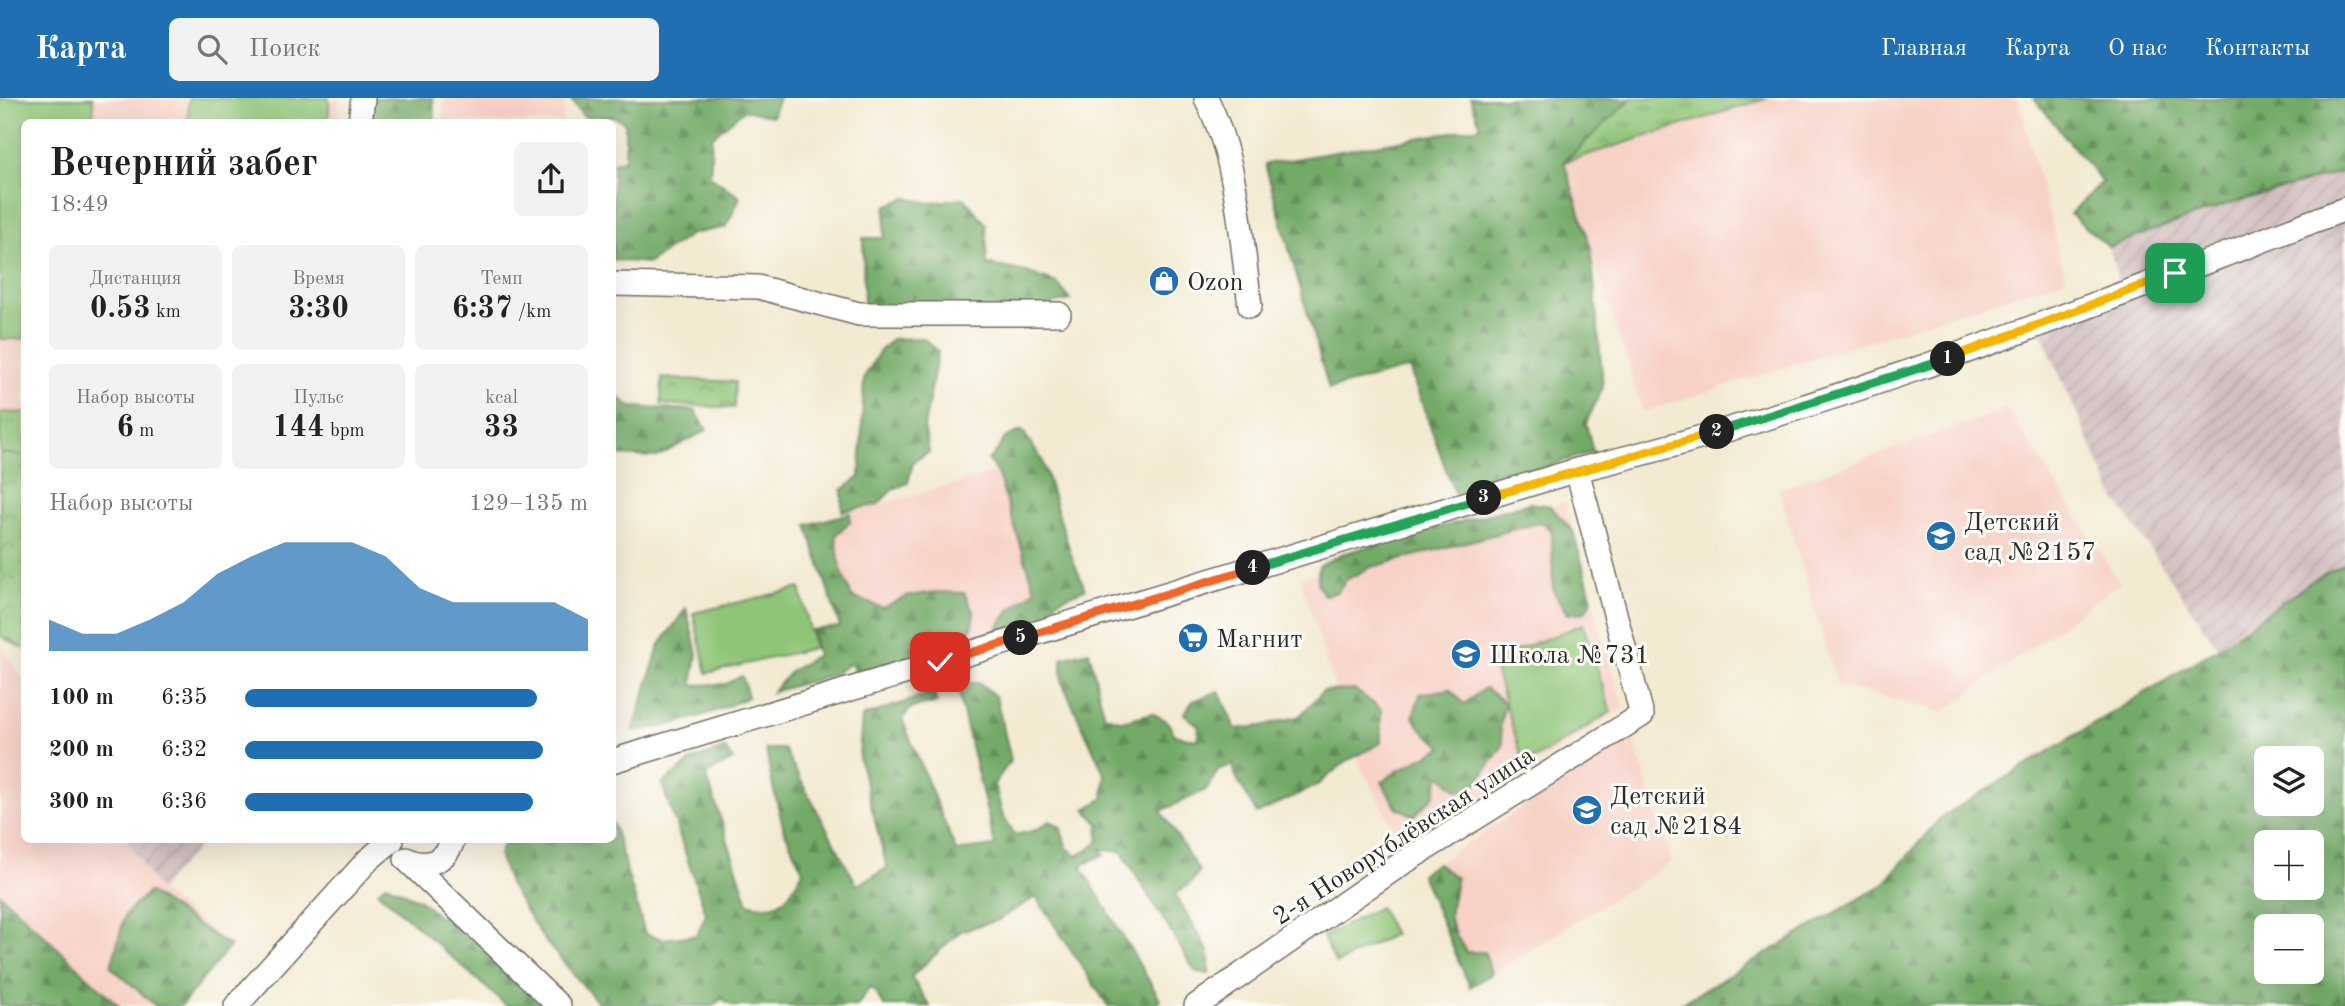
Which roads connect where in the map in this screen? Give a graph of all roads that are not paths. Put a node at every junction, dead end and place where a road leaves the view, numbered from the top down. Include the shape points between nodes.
1 (363, 98) edge
2 (1206, 98) edge
3 (360, 119) edge
4 (2345, 209) edge
5 (616, 284) edge
6 (1250, 306) dead end
7 (1059, 314) dead end
8 (1577, 470) junction
9 (616, 760) edge
10 (388, 843) edge
11 (394, 843) edge
12 (452, 843) edge
13 (452, 843) edge
14 (408, 860) junction
15 (459, 911) junction
16 (236, 1006) edge
17 (559, 1006) edge
18 (1196, 1006) edge

1 - 3 street
2 - 6 street via 1234,178
4 - 8 street via 1920,370
5 - 7 street via 758,287 859,314
8 - 9 street
8 - 18 street, 2-я Новорублёвская улица via 1642,715 1398,866
10 - 16 street
11 - 14 street
12 - 14 street via 434,862
13 - 15 street via 448,871
14 - 15 street
15 - 17 street

